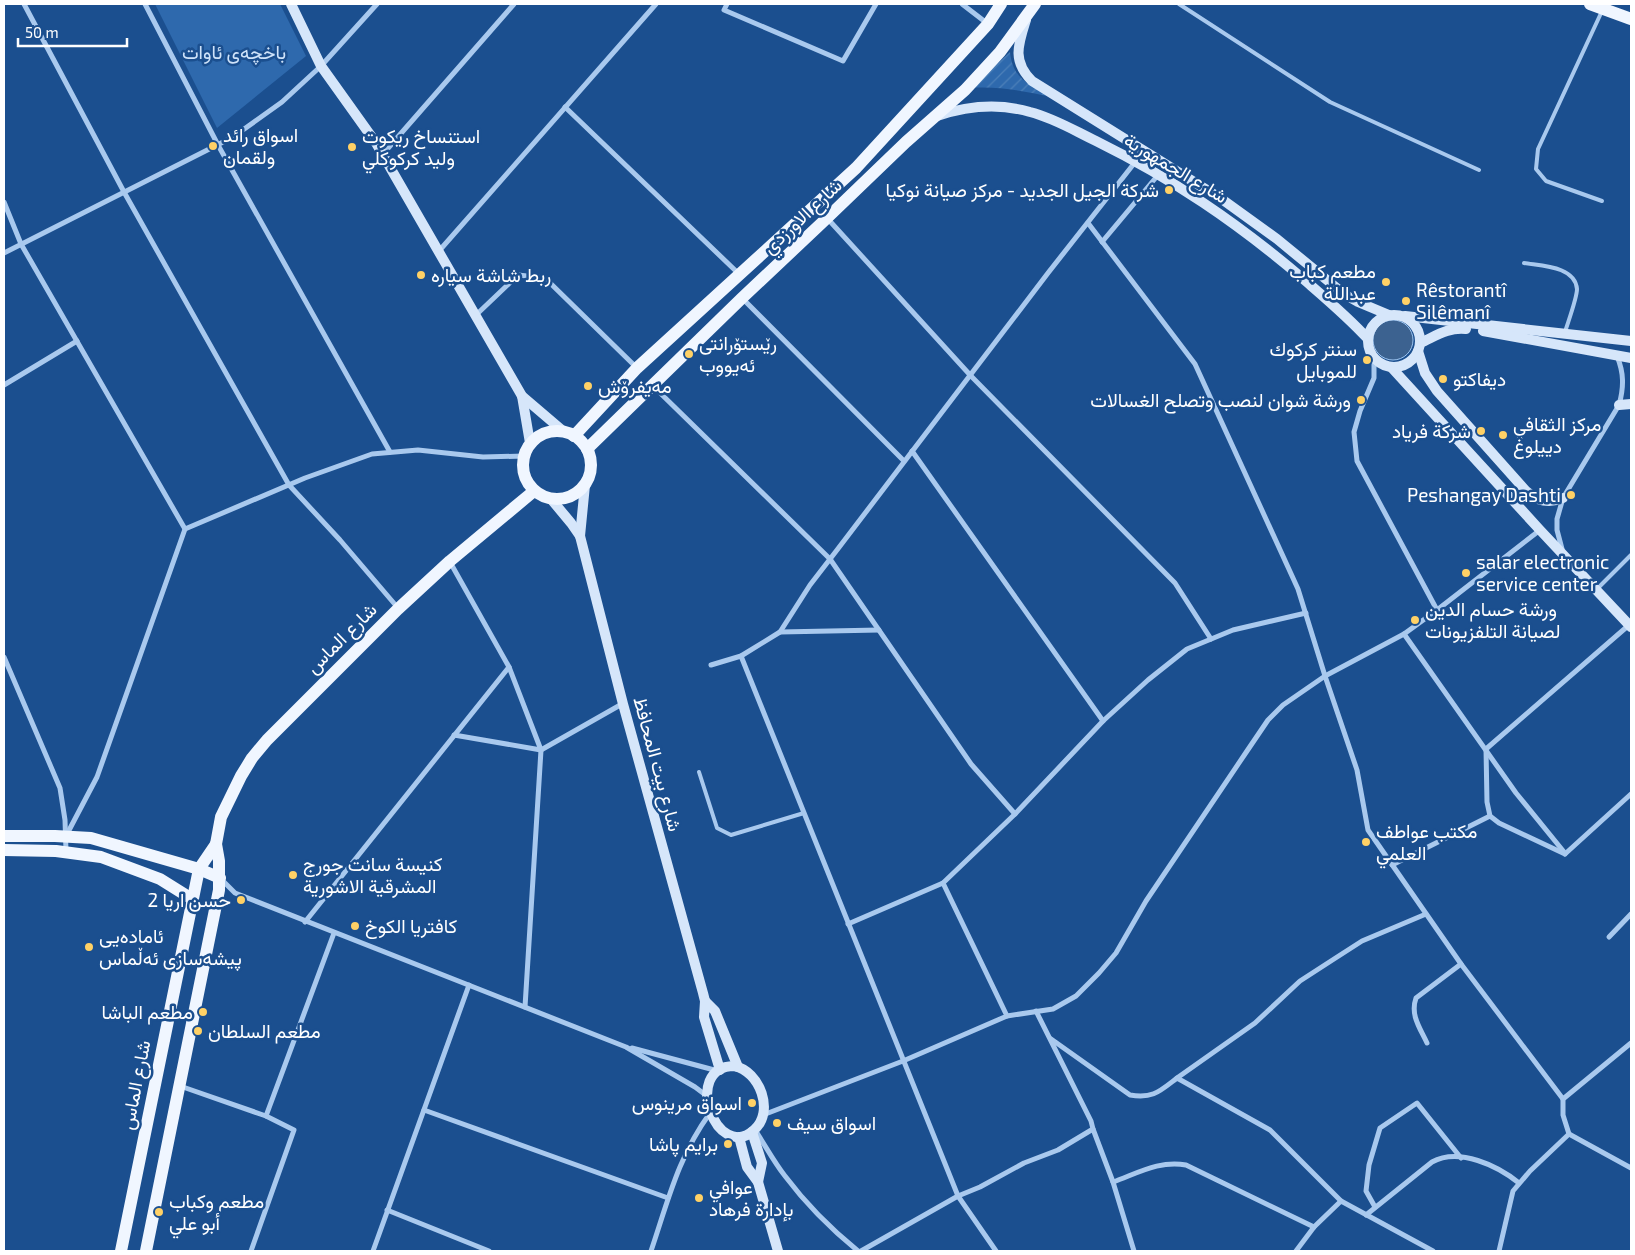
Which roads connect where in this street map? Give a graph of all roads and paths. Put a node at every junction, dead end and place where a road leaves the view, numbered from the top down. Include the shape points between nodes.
1 (24, 4) edge
2 (145, 4) edge
3 (291, 4) edge
4 (377, 4) edge
5 (514, 4) edge
6 (656, 4) edge
7 (727, 4) edge
8 (876, 4) edge
9 (962, 4) edge
10 (1001, 4) edge
11 (1035, 4) edge
12 (1179, 4) edge
13 (1590, 4) edge
14 (1603, 9) junction
15 (1027, 16) junction
16 (1631, 19) edge
17 (988, 24) junction
18 (321, 66) junction
19 (565, 107) junction
20 (932, 118) junction
21 (218, 145) junction
22 (383, 155) junction
23 (1136, 161) junction
24 (1479, 170) dead end
25 (1160, 174) junction
26 (124, 192) junction
27 (1602, 201) dead end
28 (4, 202) edge
29 (827, 218) junction
30 (1088, 223) junction
31 (1102, 242) junction
32 (21, 244) junction
33 (439, 251) junction
34 (4, 253) edge
35 (1524, 263) dead end
36 (738, 274) junction
37 (742, 298) junction
38 (475, 315) junction
39 (1389, 315) junction
40 (1405, 316) junction
41 (1565, 334) junction
42 (1368, 339) junction
43 (77, 340) junction
44 (1631, 341) edge
45 (1419, 347) junction
46 (1616, 355) junction
47 (1374, 357) junction
48 (1631, 358) edge
49 (1391, 366) junction
50 (637, 368) junction
51 (971, 376) junction
52 (4, 384) edge
53 (652, 385) junction
54 (522, 396) junction
55 (1631, 404) edge
56 (1619, 405) junction
57 (568, 433) junction
58 (530, 443) junction
59 (587, 449) junction
60 (912, 451) junction
61 (390, 452) junction
62 (524, 456) junction
63 (904, 462) junction
64 (289, 485) junction
65 (585, 485) junction
66 (534, 491) junction
67 (1563, 498) junction
68 (551, 499) junction
69 (185, 529) junction
70 (1540, 530) junction
71 (580, 536) junction
72 (1631, 555) edge
73 (830, 559) junction
74 (450, 561) junction
75 (1568, 561) junction
76 (1596, 590) junction
77 (398, 609) junction
78 (1437, 610) junction
79 (1306, 613) junction
80 (1630, 626) edge
81 (879, 630) junction
82 (780, 632) junction
83 (1404, 634) junction
84 (1211, 639) junction
85 (741, 656) junction
86 (4, 657) edge
87 (711, 665) dead end
88 (509, 668) junction
89 (1325, 676) junction
90 (624, 704) junction
91 (1103, 721) junction
92 (454, 735) junction
93 (1486, 749) junction
94 (542, 750) junction
95 (699, 772) dead end
96 (1631, 794) edge
97 (804, 814) junction
98 (1015, 814) junction
99 (1490, 816) junction
100 (4, 836) edge
101 (66, 836) junction
102 (216, 844) junction
103 (4, 850) edge
104 (66, 852) junction
105 (1566, 854) junction
106 (1392, 865) junction
107 (199, 869) junction
108 (220, 878) junction
109 (942, 883) junction
110 (192, 900) junction
111 (1426, 914) junction
112 (1631, 914) edge
113 (305, 922) junction
114 (848, 924) junction
115 (334, 933) junction
116 (1609, 937) dead end
117 (1461, 964) junction
118 (469, 986) junction
119 (705, 1001) junction
120 (525, 1008) junction
121 (1036, 1012) junction
122 (1007, 1016) junction
123 (1050, 1038) junction
124 (1427, 1043) dead end
125 (1630, 1045) edge
126 (626, 1047) junction
127 (903, 1061) junction
128 (738, 1067) junction
129 (719, 1070) junction
130 (1177, 1078) junction
131 (179, 1086) junction
132 (707, 1096) junction
133 (1563, 1099) junction
134 (424, 1110) junction
135 (710, 1113) junction
136 (762, 1115) junction
137 (266, 1116) junction
138 (1093, 1129) junction
139 (754, 1131) junction
140 (1569, 1134) junction
141 (739, 1137) junction
142 (1461, 1158) junction
143 (1631, 1168) edge
144 (758, 1182) junction
145 (1113, 1182) junction
146 (1519, 1184) junction
147 (958, 1196) junction
148 (668, 1198) junction
149 (1341, 1201) junction
150 (1375, 1207) junction
151 (387, 1210) junction
152 (1366, 1214) junction
153 (1314, 1227) junction
154 (121, 1251) edge
155 (146, 1251) edge
156 (251, 1251) edge
157 (373, 1251) edge
158 (489, 1251) edge
159 (651, 1251) edge
160 (778, 1251) edge
161 (859, 1251) edge
162 (996, 1251) edge
163 (1134, 1251) edge
164 (1296, 1251) edge
165 (1433, 1251) edge
166 (1499, 1251) edge

1 - 26 street
2 - 21 street
3 - 18 street
4 - 18 street
5 - 22 street
6 - 19 street
7 - 8 street via 724,10 843,61
9 - 17 street
10 - 17 main road, شارع الاورزدي
11 - 15 main road, شارع الاورزدي
12 - 24 lane via 1330,102
13 - 14 main road
14 - 16 main road
14 - 27 lane via 1538,149 1536,169 1546,181
15 - 20 main road, شارع الاورزدي via 965,90
15 - 39 street, شارع الجمهورية via 1018,50 1021,67 1032,81 1223,200 1344,294
17 - 36 main road, شارع الاورزدي via 856,168
18 - 21 street via 282,102
18 - 22 street
19 - 33 street
19 - 36 street
20 - 23 street, شارع الجمهورية via 972,107 991,106 1030,112 1049,118
20 - 29 main road, شارع الاورزدي
21 - 26 street
21 - 61 street
22 - 33 street
23 - 25 street, شارع الجمهورية
23 - 30 street
25 - 31 street
25 - 42 street, شارع الجمهورية via 1256,241 1331,302
26 - 32 street
26 - 64 street
28 - 32 street
29 - 37 main road, شارع الاورزدي
29 - 51 street
30 - 31 street
30 - 51 street
31 - 79 street via 1195,364
32 - 34 street
32 - 43 street
33 - 38 street
35 - 41 lane via 1562,270 1573,279 1577,290
36 - 50 main road, شارع الاورزدي
37 - 53 main road, شارع الاورزدي
37 - 63 street
38 - 50 street via 518,275 545,278
38 - 54 street
39 - 40 street
39 - 42 street via 1375,323
40 - 41 street
40 - 45 street via 1417,328
41 - 44 street
42 - 47 street
43 - 52 street
43 - 69 street
45 - 46 street via 1457,328
45 - 49 street via 1407,364
45 - 67 street via 1425,373 1434,386 1526,491 1547,501
46 - 48 street
46 - 56 street via 1623,375
47 - 49 street
47 - 78 street via 1374,378 1354,432 1357,461
49 - 70 street
50 - 57 main road, شارع الاورزدي
51 - 60 street
51 - 84 street via 1175,584
53 - 59 main road, شارع الاورزدي
53 - 73 street
54 - 57 street
54 - 58 street
55 - 56 street
56 - 67 street
57 - 58 main road via 548,432
57 - 59 main road
58 - 62 main road
59 - 65 main road via 591,467
60 - 63 street
60 - 91 street
61 - 62 street via 418,450 483,457
61 - 64 street via 372,454
62 - 66 main road via 525,478
63 - 73 street
64 - 69 street
64 - 77 street
65 - 68 main road via 570,497
65 - 71 street, شارع بيت المحافظ
66 - 68 main road
66 - 74 main road, شارع الماس
67 - 75 street via 1557,530
68 - 71 street, شارع بيت المحافظ
69 - 101 street via 97,777
70 - 75 street
70 - 78 street
71 - 90 street, شارع بيت المحافظ
72 - 76 lane
73 - 81 street
73 - 82 street
74 - 77 main road, شارع الماس
74 - 88 street
75 - 76 street
76 - 80 street
77 - 102 main road, شارع الماس via 282,723 252,758 222,817
78 - 83 street
79 - 84 street via 1233,630
79 - 89 street
80 - 93 street
81 - 82 street
81 - 98 street via 972,764
82 - 85 street
83 - 89 street
83 - 93 street
84 - 91 street via 1187,650
85 - 87 street
85 - 97 street
86 - 101 street via 54,772 63,804
88 - 92 street
88 - 94 street
89 - 106 street via 1357,770 1368,830
89 - 121 street via 1283,705 1268,720 1146,901 1116,953 1099,974 1076,996 1052,1009
90 - 94 street
90 - 119 street, شارع بيت المحافظ
91 - 98 street
92 - 94 street
92 - 113 street
93 - 99 street
93 - 105 street via 1516,793
94 - 120 street
95 - 97 lane via 717,828 723,832 731,835
96 - 105 street
97 - 114 street
98 - 109 street
99 - 105 street
99 - 106 street
100 - 101 main road
101 - 104 street
101 - 107 main road via 97,839
102 - 107 main road, شارع الماس
102 - 108 main road, شارع الماس
103 - 104 main road
104 - 110 main road via 101,857 160,879
106 - 111 street
107 - 108 main road
107 - 110 main road, شارع الماس
108 - 113 street via 235,893
108 - 131 main road, شارع الماس
109 - 114 street
109 - 122 street
110 - 154 main road, شارع الماس
111 - 117 street
111 - 130 street via 1362,941 1327,963 1300,981 1255,1023
112 - 116 street
113 - 115 street
114 - 127 street
115 - 118 street
115 - 137 street
117 - 124 street via 1416,998 1415,1018
117 - 133 street
118 - 120 street
118 - 134 street
119 - 128 street, شارع بيت المحافظ via 715,1011
119 - 129 street, شارع بيت المحافظ via 705,1022
120 - 126 street
121 - 122 street
121 - 123 street
122 - 127 street
123 - 130 street via 1130,1095 1154,1095
123 - 138 street
125 - 133 street
126 - 129 street
126 - 132 street
127 - 136 street
127 - 147 street
128 - 129 street
128 - 136 street, شارع بيت المحافظ via 757,1082 763,1098
129 - 132 street via 710,1080
130 - 149 street via 1270,1130
131 - 137 street
131 - 155 main road, شارع الماس
132 - 135 street
133 - 140 street via 1563,1115
134 - 148 street
134 - 151 street
135 - 141 street via 722,1130
135 - 148 street via 678,1166
136 - 139 street, شارع بيت المحافظ
137 - 156 street via 294,1130
138 - 145 street
138 - 147 street via 1058,1150
139 - 141 street
139 - 144 street via 762,1163
139 - 161 street via 811,1208
140 - 143 street
140 - 146 street
141 - 144 street via 747,1167
142 - 146 street via 1495,1167
142 - 150 street via 1442,1158 1432,1162
142 - 150 street via 1417,1103 1380,1128 1369,1165 1366,1191
144 - 160 street
145 - 153 street via 1163,1164 1175,1163
145 - 163 street
146 - 166 street via 1513,1191
147 - 161 street
147 - 162 street
148 - 159 street
149 - 152 street
149 - 153 street
150 - 152 street
151 - 157 street
151 - 158 street
152 - 165 street
153 - 164 street

